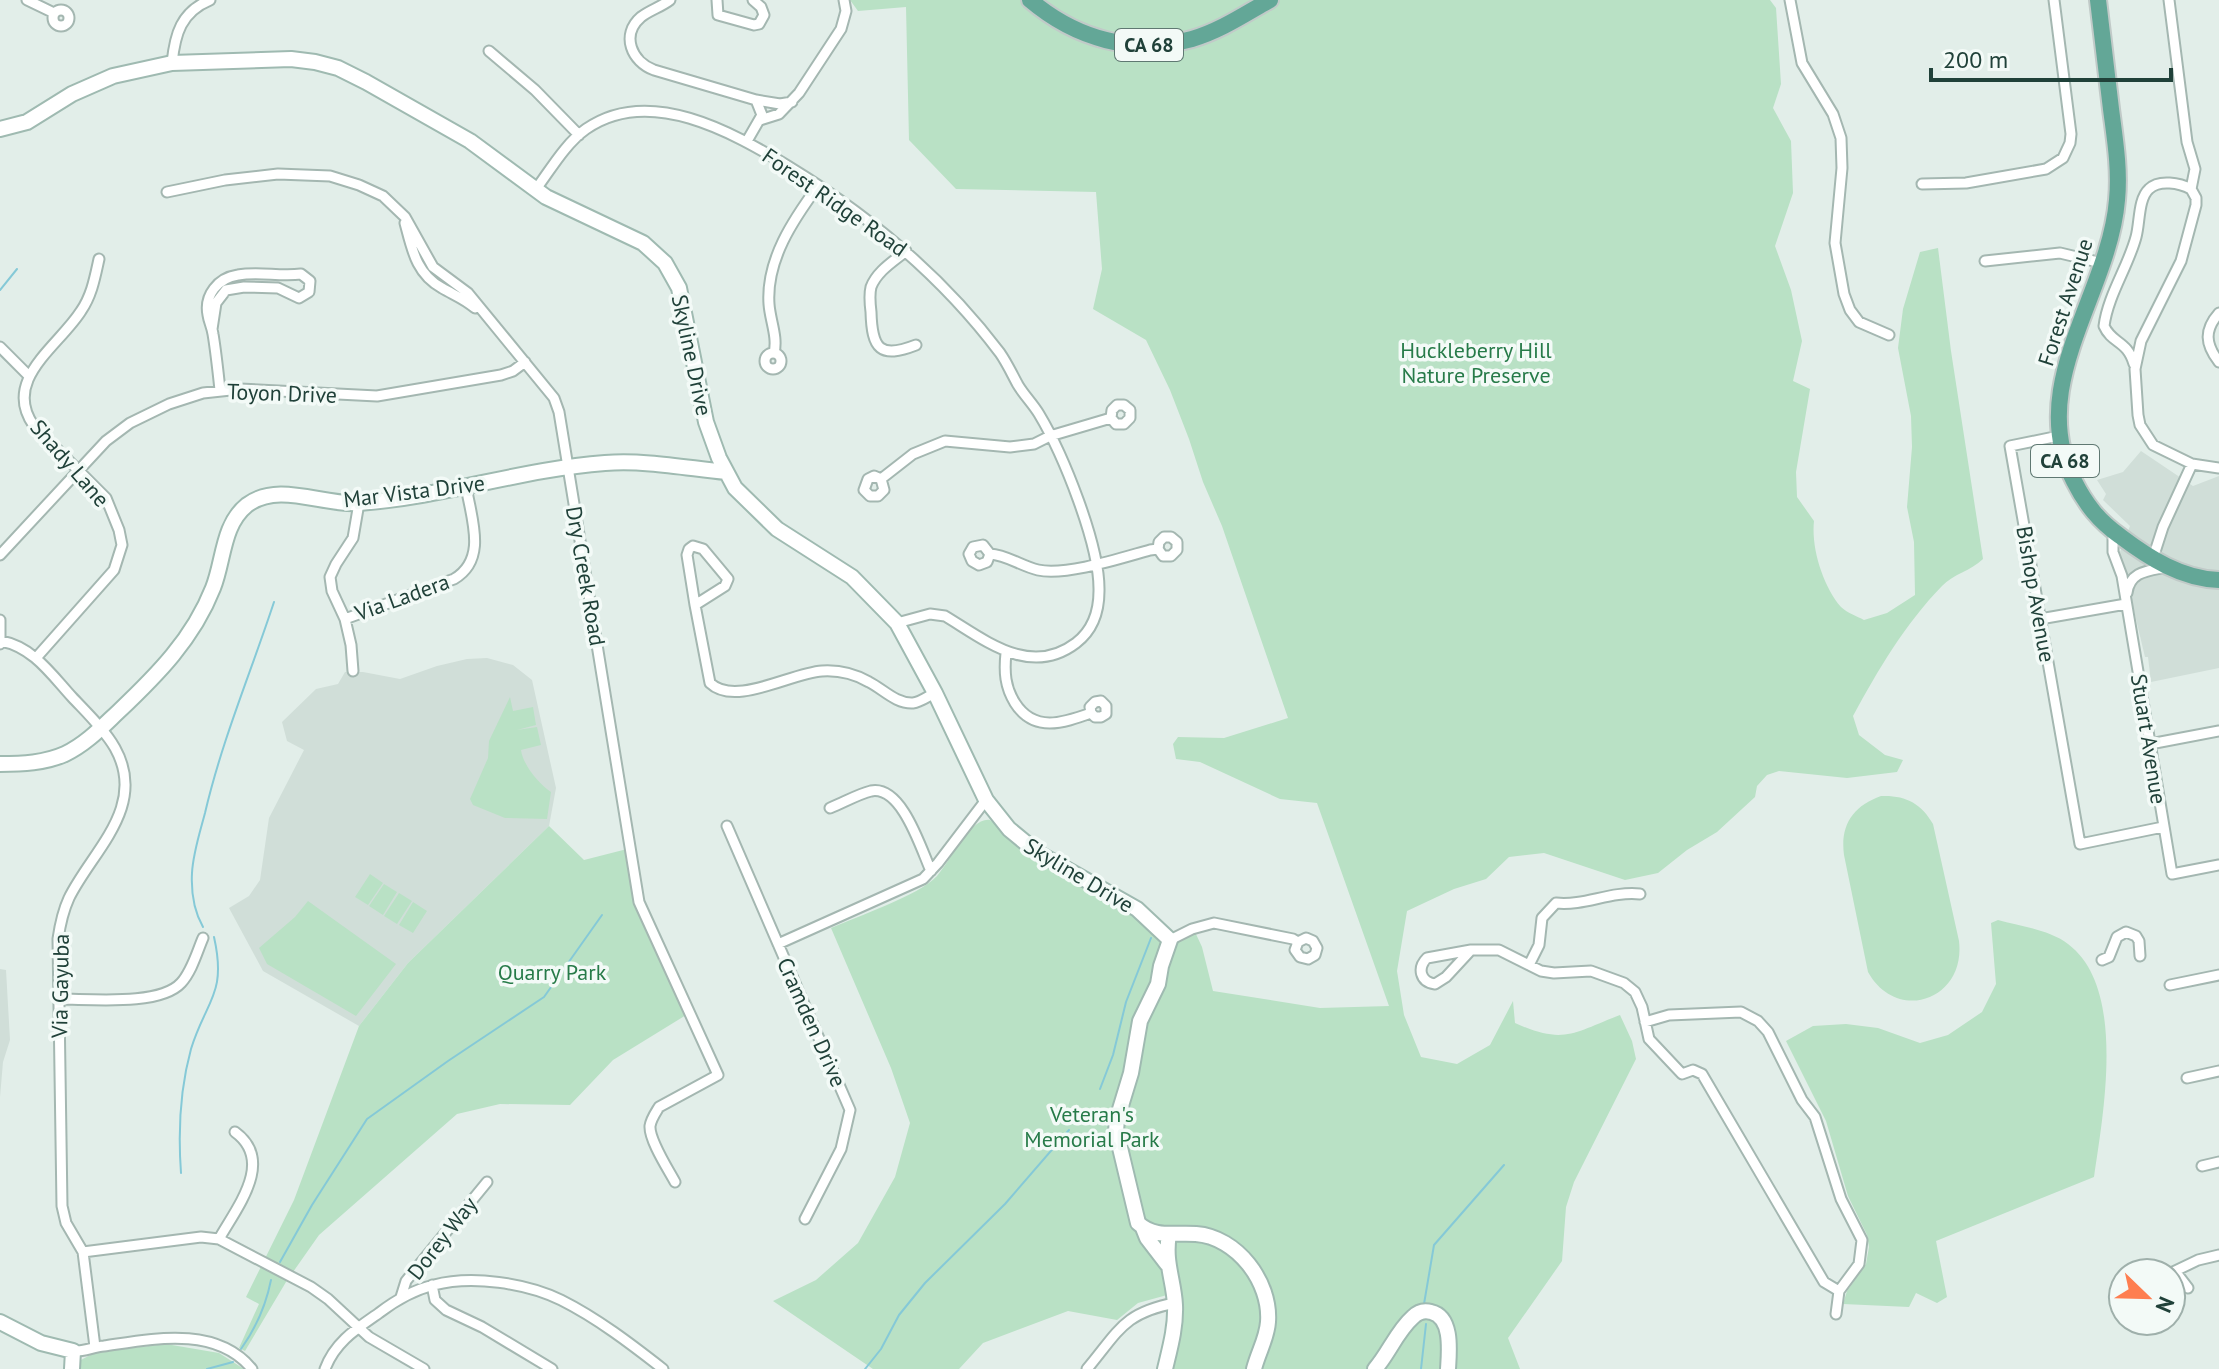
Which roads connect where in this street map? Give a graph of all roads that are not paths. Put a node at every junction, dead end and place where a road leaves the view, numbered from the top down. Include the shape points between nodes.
1 (27, 0) edge
2 (210, 0) edge
3 (670, 0) edge
4 (717, 0) edge
5 (753, 0) edge
6 (844, 0) edge
7 (1030, 0) edge
8 (1270, 0) edge
9 (1790, 0) edge
10 (2054, 0) edge
11 (2098, 0) edge
12 (2169, 0) edge
13 (54, 13) dead end
14 (489, 51) dead end
15 (172, 63) junction
16 (756, 100) junction
17 (792, 102) junction
18 (760, 120) junction
19 (0, 129) edge
20 (579, 135) junction
21 (747, 141) junction
22 (1922, 184) dead end
23 (818, 186) junction
24 (536, 189) junction
25 (2191, 189) junction
26 (167, 192) dead end
27 (906, 251) junction
28 (99, 259) dead end
29 (1985, 261) dead end
30 (2102, 263) junction
31 (2219, 313) edge
32 (212, 329) junction
33 (1889, 335) dead end
34 (2141, 341) junction
35 (2121, 342) junction
36 (916, 345) dead end
37 (0, 347) edge
38 (774, 353) dead end
39 (525, 362) junction
40 (2219, 362) edge
41 (2135, 369) junction
42 (28, 375) junction
43 (220, 390) junction
44 (1111, 418) dead end
45 (1050, 436) junction
46 (2059, 436) junction
47 (711, 438) junction
48 (2192, 464) junction
49 (688, 468) junction
50 (2219, 468) edge
51 (568, 469) junction
52 (78, 470) junction
53 (726, 472) junction
54 (881, 479) dead end
55 (466, 486) junction
56 (735, 488) junction
57 (359, 503) junction
58 (2113, 531) junction
59 (1158, 549) dead end
60 (990, 554) dead end
61 (0, 555) edge
62 (2160, 563) junction
63 (1095, 566) junction
64 (2219, 580) edge
65 (2126, 604) junction
66 (695, 605) junction
67 (345, 619) junction
68 (2040, 619) junction
69 (0, 620) edge
70 (897, 623) junction
71 (0, 643) edge
72 (1006, 653) junction
73 (36, 658) junction
74 (353, 671) dead end
75 (935, 693) junction
76 (1091, 713) dead end
77 (101, 728) junction
78 (2219, 731) edge
79 (2150, 744) junction
80 (0, 764) edge
81 (986, 800) junction
82 (830, 808) dead end
83 (727, 826) dead end
84 (2163, 827) junction
85 (2219, 865) edge
86 (931, 871) junction
87 (1640, 894) dead end
88 (203, 938) dead end
89 (1170, 940) junction
90 (1298, 942) dead end
91 (778, 944) junction
92 (1471, 950) junction
93 (2140, 956) dead end
94 (2102, 960) dead end
95 (1529, 965) junction
96 (2219, 975) edge
97 (2170, 985) dead end
98 (60, 999) junction
99 (1645, 1022) junction
100 (2219, 1071) edge
101 (2187, 1078) dead end
102 (235, 1132) dead end
103 (2219, 1162) edge
104 (2202, 1166) dead end
105 (487, 1182) dead end
106 (675, 1182) dead end
107 (805, 1219) dead end
108 (1143, 1228) junction
109 (1185, 1234) junction
110 (1169, 1235) junction
111 (219, 1239) junction
112 (83, 1252) junction
113 (2219, 1255) edge
114 (1167, 1261) junction
115 (432, 1285) junction
116 (2188, 1288) dead end
117 (1839, 1291) junction
118 (401, 1297) junction
119 (1175, 1303) junction
120 (1836, 1314) dead end
121 (0, 1322) edge
122 (359, 1327) junction
123 (95, 1347) junction
124 (73, 1351) junction
125 (72, 1369) edge
126 (252, 1369) edge
127 (325, 1369) edge
128 (424, 1369) edge
129 (552, 1369) edge
130 (663, 1369) edge
131 (1087, 1369) edge
132 (1165, 1369) edge
133 (1254, 1369) edge
134 (1375, 1369) edge
135 (1448, 1369) edge

1 - 13 street
2 - 15 street via 178,27
3 - 16 street via 634,26 631,40 639,63
4 - 5 street via 718,15 754,25 764,15
6 - 17 street via 841,29
7 - 8 main road, CA 68 via 1094,38 1149,45 1194,38
9 - 33 street via 1802,63 1841,138 1835,243 1844,294 1859,322
10 - 22 street via 2071,134 2063,158 2046,169 1966,183
11 - 30 main road, Forest Avenue / CA 68 via 2119,171
12 - 25 street via 2195,169
14 - 20 street
15 - 19 street, Skyline Drive via 113,76 27,122
15 - 24 street, Skyline Drive via 291,59 338,68 470,141
16 - 17 street
16 - 18 street
17 - 18 street via 779,114
18 - 21 street
20 - 21 street, Forest Ridge Road via 614,116 648,112 699,122
20 - 24 street, Forest Ridge Road
21 - 23 street, Forest Ridge Road
23 - 27 street, Forest Ridge Road
23 - 38 street via 794,220 772,270
24 - 47 street, Skyline Drive via 631,235 665,263 682,300
25 - 34 street via 2196,205 2186,247
25 - 35 street via 2159,184 2143,197 2133,246 2105,320 2106,331
26 - 39 street, Dry Creek Road via 253,175 320,175 371,190 402,214 433,267 468,293
27 - 36 street via 872,285 871,329 883,350 897,352
27 - 45 street, Forest Ridge Road via 953,296 1002,356
28 - 42 street via 84,307
29 - 30 street via 2060,253
30 - 46 main road, Forest Avenue / CA 68 via 2060,385
31 - 40 street via 2207,335
32 - 32 street via 216,303 226,290 278,288 299,298 309,292 310,281 301,274 235,275 222,280 209,299
32 - 43 street
34 - 35 street
34 - 41 street
35 - 41 street
37 - 42 street
39 - 43 street, Toyon Drive via 501,375 377,396
39 - 51 street, Dry Creek Road via 557,404
41 - 48 street via 2138,415 2147,439
42 - 52 street, Shady Lane via 29,419
43 - 52 street, Toyon Drive via 169,404 130,423
44 - 45 street
45 - 54 street via 1010,447 945,441 913,454
45 - 63 street, Forest Ridge Road via 1075,491
46 - 58 main road, Forest Avenue / CA 68 via 2068,470 2087,506
46 - 68 street, Bishop Avenue via 2010,446
47 - 49 street via 707,455
47 - 53 street, Skyline Drive
48 - 50 street
48 - 62 street via 2163,527
49 - 51 street, Mar Vista Drive via 625,463
49 - 53 street, Mar Vista Drive
49 - 56 street
51 - 55 street, Mar Vista Drive
51 - 106 street, Dry Creek Road via 639,902 718,1075 659,1107 653,1116 652,1138
52 - 61 street, Toyon Drive
52 - 73 street, Shady Lane via 110,507 121,553 108,578
53 - 56 street, Skyline Drive
55 - 57 street, Mar Vista Drive
55 - 67 street, Via Ladera via 475,543 466,571
56 - 70 street, Skyline Drive via 777,529 852,577
57 - 67 street via 353,538 330,577
57 - 77 street, Mar Vista Drive via 280,495 246,506 232,521 214,586 190,633
58 - 62 main road, Forest Avenue / CA 68
58 - 65 street, Stuart Avenue
59 - 63 street
60 - 63 street via 1040,570
62 - 64 main road, Forest Avenue / CA 68
62 - 65 street via 2132,577
63 - 72 street, Forest Ridge Road via 1098,606 1085,636 1051,657
65 - 68 street
65 - 79 street, Stuart Avenue
66 - 66 street via 687,555 697,546 728,579
66 - 75 street via 710,683 722,691 738,693 837,671 862,678 906,703
67 - 74 street
68 - 84 street, Bishop Avenue via 2080,844
69 - 71 street
70 - 72 street, Forest Ridge Road via 930,614 945,616
70 - 75 street, Skyline Drive
71 - 73 street, Via Gayuba via 25,649
72 - 76 street via 1007,690 1022,714 1056,724
73 - 77 street, Via Gayuba
75 - 81 street, Skyline Drive
77 - 80 street, Mar Vista Drive via 56,757
77 - 98 street, Via Gayuba via 120,759 123,798 114,830 64,912 58,939
78 - 79 street
79 - 84 street, Stuart Avenue
81 - 86 street
81 - 89 street, Skyline Drive via 1022,842 1137,909
82 - 86 street via 873,790 891,794
83 - 91 street, Cramden Drive
84 - 85 street, Stuart Avenue via 2172,874
86 - 91 street via 911,885
87 - 95 street via 1556,903 1540,921 1539,945
88 - 98 street via 188,973 169,992
89 - 90 street via 1214,923
89 - 108 street via 1160,951 1158,984 1140,1021 1116,1131 1134,1215
91 - 107 street, Cramden Drive via 850,1110 841,1149
92 - 92 street via 1440,982 1430,983 1421,974 1427,958
92 - 95 street via 1499,950
93 - 94 street via 2136,936 2126,932
95 - 99 street via 1547,973 1597,972 1624,983 1638,998
96 - 97 street
98 - 112 street, Via Gayuba via 63,1213
99 - 117 street via 1649,1039 1682,1074 1702,1074 1824,1282
99 - 117 street via 1669,1015 1741,1012 1768,1032 1815,1117 1841,1199 1862,1240 1859,1264
100 - 101 street
102 - 111 street via 250,1148 252,1180
103 - 104 street
105 - 118 street, Dorey Way via 406,1281
108 - 110 street
108 - 114 street
109 - 110 street
109 - 114 street
109 - 133 street via 1219,1241 1254,1272 1268,1325
110 - 114 street
111 - 112 street
111 - 122 street via 311,1287
112 - 123 street, Via Gayuba
113 - 116 street via 2175,1271
114 - 119 street
115 - 118 street
115 - 129 street via 435,1300 446,1310
115 - 130 street via 476,1282 544,1293 581,1311
117 - 120 street
118 - 122 street
119 - 131 street via 1132,1317
119 - 132 street
121 - 124 street via 41,1343
122 - 127 street via 337,1345
122 - 128 street
123 - 124 street
123 - 126 street via 190,1339 226,1349
124 - 125 street
134 - 135 street via 1409,1321 1427,1311 1445,1325

